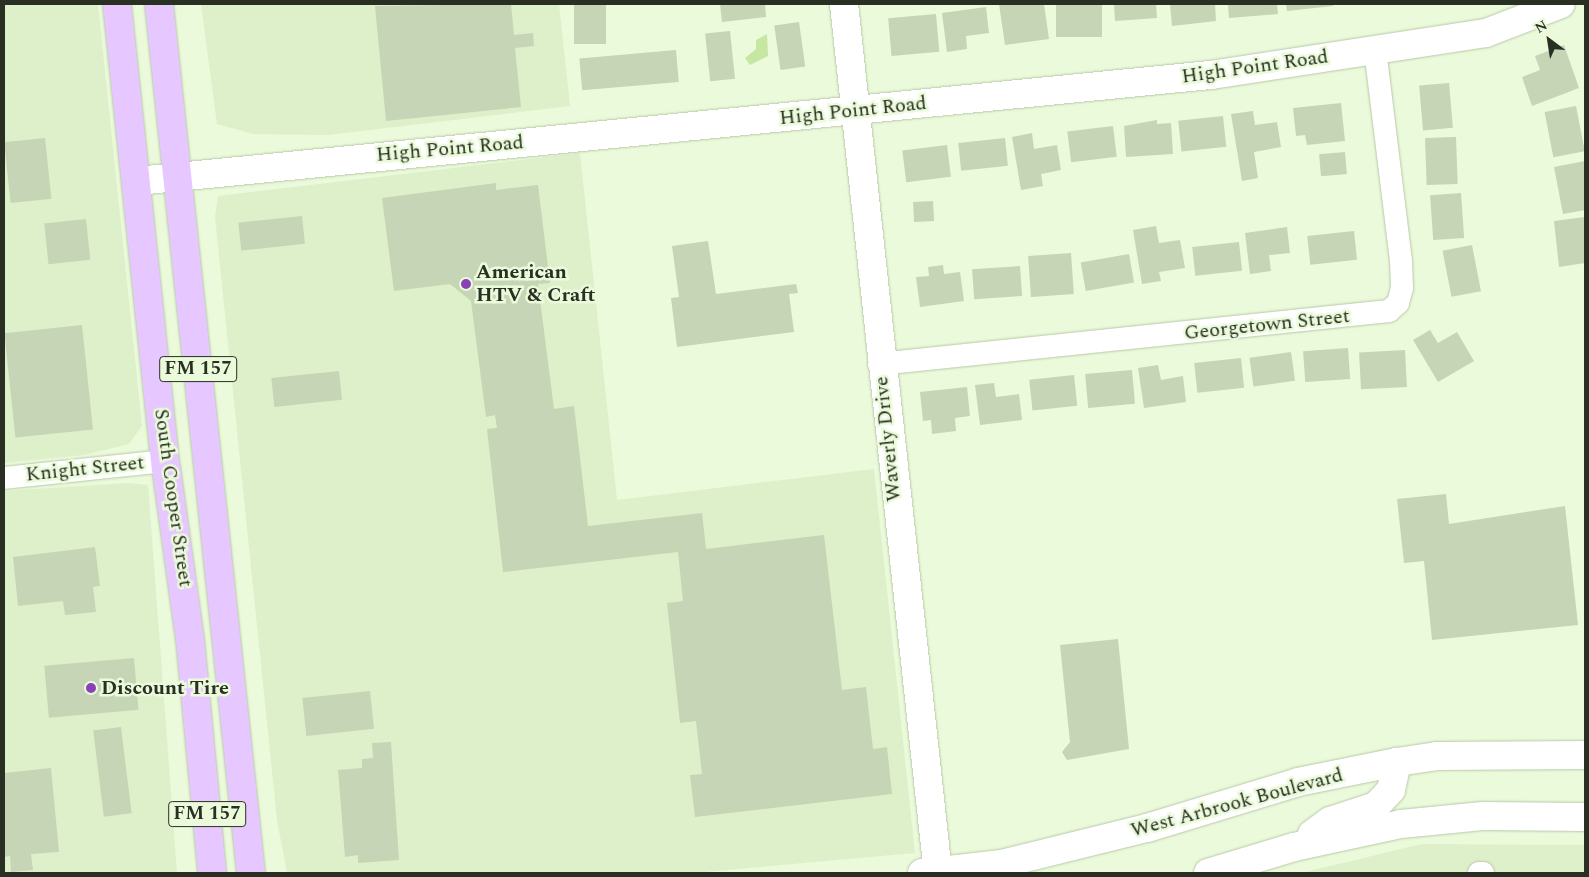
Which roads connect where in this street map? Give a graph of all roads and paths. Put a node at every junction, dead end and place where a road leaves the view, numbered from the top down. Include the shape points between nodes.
1 (118, 4) edge
2 (160, 4) edge
3 (844, 4) edge
4 (1561, 4) edge
5 (1375, 50) junction
6 (854, 110) junction
7 (178, 177) junction
8 (137, 181) junction
9 (880, 364) junction
10 (166, 461) junction
11 (4, 478) edge
12 (1585, 755) edge
13 (1397, 762) junction
14 (1585, 817) edge
15 (1294, 847) junction
16 (212, 873) edge
17 (251, 873) edge
18 (932, 873) edge
19 (1208, 873) edge

1 - 8 main road, South Cooper Street / FM 157
2 - 7 main road, South Cooper Street / FM 157
3 - 6 street, Waverly Drive
4 - 5 street, High Point Road via 1486,33
5 - 6 street, High Point Road via 1211,75
5 - 9 street, Georgetown Street via 1401,261 1402,288 1398,303 1389,311
6 - 7 street, High Point Road
6 - 9 street, Waverly Drive
7 - 8 street, High Point Road
7 - 17 main road, South Cooper Street / FM 157
8 - 10 main road, South Cooper Street / FM 157
9 - 18 street, Waverly Drive
10 - 11 street, Knight Street
10 - 16 main road, South Cooper Street / FM 157 via 185,591
12 - 13 street, West Arbrook Boulevard via 1436,756
13 - 15 street via 1391,790 1376,806 1330,821
13 - 18 street, West Arbrook Boulevard via 1298,782 1147,828 1001,864
14 - 15 street via 1483,816 1401,824
15 - 19 street

